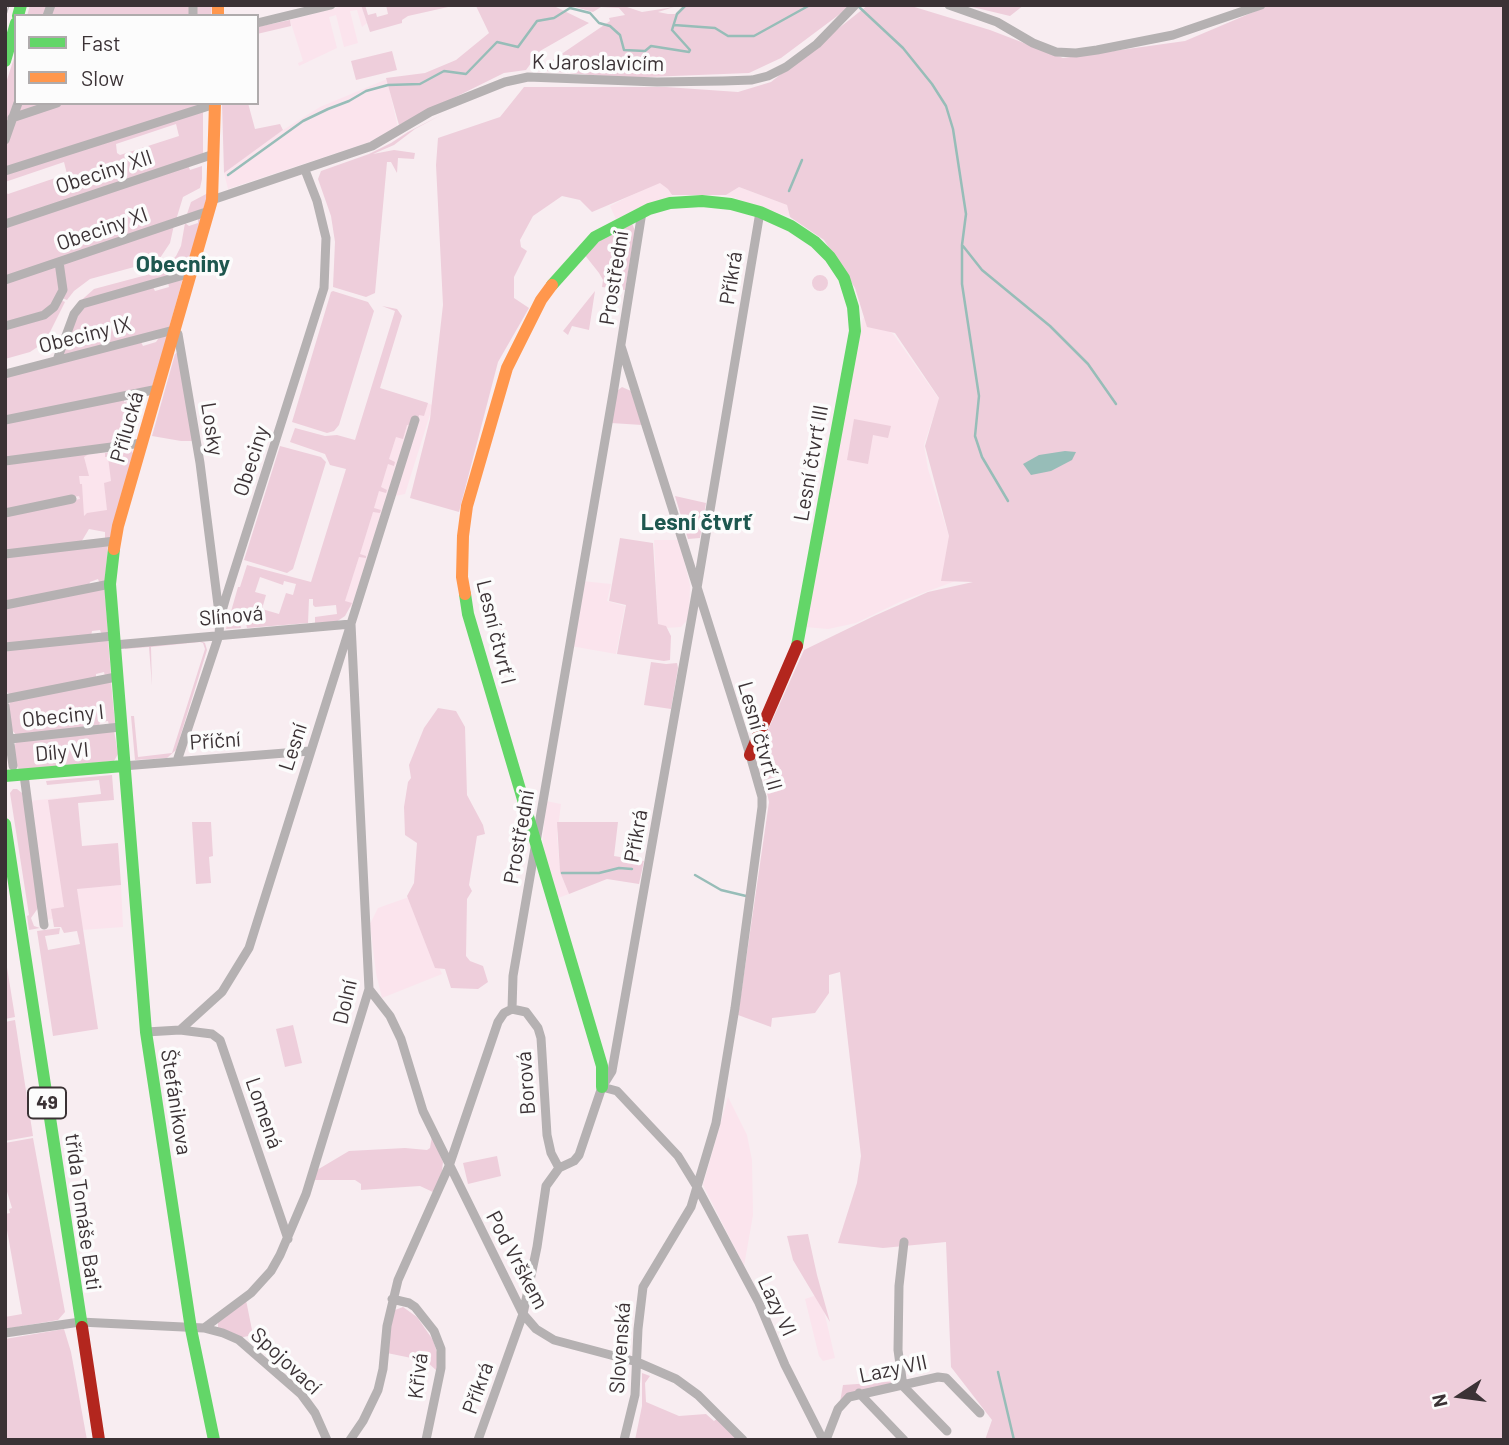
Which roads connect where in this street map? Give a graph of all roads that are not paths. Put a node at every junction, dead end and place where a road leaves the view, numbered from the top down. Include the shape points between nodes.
1 (331, 5) edge
2 (855, 5) edge
3 (948, 5) edge
4 (1261, 5) edge
5 (259, 23) edge
6 (14, 30) edge
7 (5, 61) edge
8 (17, 105) edge
9 (51, 105) edge
10 (212, 105) edge
11 (215, 105) edge
12 (12, 118) junction
13 (5, 140) edge
14 (214, 154) junction
15 (305, 170) junction
16 (5, 171) edge
17 (212, 193) junction
18 (642, 212) junction
19 (760, 212) junction
20 (5, 224) edge
21 (59, 262) junction
22 (191, 273) junction
23 (5, 281) edge
24 (5, 326) edge
25 (174, 331) junction
26 (621, 346) junction
27 (57, 360) junction
28 (5, 374) edge
29 (634, 387) junction
30 (614, 388) junction
31 (158, 389) junction
32 (5, 420) edge
33 (415, 420) dead end
34 (142, 443) junction
35 (5, 461) edge
36 (72, 499) dead end
37 (5, 513) edge
38 (115, 541) junction
39 (5, 554) edge
40 (110, 584) junction
41 (697, 588) junction
42 (5, 605) edge
43 (220, 618) junction
44 (351, 624) junction
45 (219, 635) junction
46 (114, 640) junction
47 (5, 647) edge
48 (117, 677) junction
49 (5, 699) edge
50 (5, 706) edge
51 (120, 727) junction
52 (10, 739) junction
53 (310, 751) junction
54 (750, 755) junction
55 (177, 761) junction
56 (123, 766) junction
57 (14, 773) edge
58 (521, 796) junction
59 (544, 796) junction
60 (5, 824) edge
61 (536, 847) junction
62 (528, 887) junction
63 (547, 888) junction
64 (44, 925) dead end
65 (369, 989) junction
66 (512, 1009) junction
67 (180, 1030) junction
68 (146, 1032) junction
69 (597, 1048) junction
70 (617, 1048) junction
71 (602, 1087) junction
72 (449, 1166) junction
73 (559, 1168) junction
74 (697, 1187) junction
75 (288, 1239) junction
76 (904, 1242) dead end
77 (392, 1299) junction
78 (523, 1314) junction
79 (80, 1322) junction
80 (197, 1328) junction
81 (5, 1333) edge
82 (637, 1362) junction
83 (903, 1386) junction
84 (859, 1393) junction
85 (980, 1413) dead end
86 (947, 1431) dead end
87 (99, 1440) edge
88 (214, 1440) edge
89 (327, 1440) edge
90 (350, 1440) edge
91 (426, 1440) edge
92 (478, 1440) edge
93 (624, 1440) edge
94 (743, 1440) edge
95 (824, 1440) edge
96 (904, 1440) edge

1 - 5 street
2 - 15 street, K Jaroslavicím via 817,44 768,76 657,82 528,77 430,112 373,146
3 - 4 street via 998,22 1056,52 1097,50 1173,35
6 - 7 street
8 - 12 street
9 - 12 street
10 - 16 street
11 - 14 street, Přílucká
12 - 13 street
14 - 17 street, Přílucká
14 - 20 street, Obeciny XII
15 - 17 street, K Jaroslavicím
15 - 43 street, Obeciny via 326,238 324,288
17 - 21 street, Obeciny XI via 187,219
17 - 22 street, Přílucká
18 - 19 street, Lesní čtvrť I via 670,203 702,201
18 - 26 street, Prostřední
18 - 58 street, Lesní čtvrť I via 579,251 533,314 507,368 465,515 462,564 468,614
19 - 41 street, Příkrá
19 - 54 street, Lesní čtvrť III via 807,236 826,253 844,278 855,321 801,636
21 - 23 street, Obeciny XI
21 - 24 street via 62,290 54,307 47,314
22 - 25 street, Přílucká
22 - 27 street via 82,304
25 - 27 street, Obeciny IX
25 - 31 street, Přílucká
25 - 43 street, Losky via 180,336
26 - 29 street, Lesní čtvrť II
26 - 30 street, Prostřední
27 - 28 street, Obeciny IX
29 - 30 street
29 - 41 street, Lesní čtvrť II
30 - 59 street, Prostřední
31 - 32 street
31 - 34 street, Přílucká
33 - 44 street, Lesní
34 - 35 street
34 - 38 street, Přílucká
36 - 37 street
38 - 39 street
38 - 40 street, Přílucká
40 - 42 street
40 - 46 street, Přílucká
41 - 54 street, Lesní čtvrť II
41 - 70 street, Příkrá
43 - 45 street, Obeciny
44 - 45 street, Slínová
44 - 53 street, Lesní
44 - 65 street, Dolní
45 - 46 street, Slínová
45 - 55 street, Obeciny
46 - 47 street, Slínová
46 - 48 street, Přílucká
48 - 49 street
48 - 51 street, Přílucká
50 - 52 street
51 - 52 street, Obeciny I
51 - 56 street, Přílucká
52 - 57 street
53 - 55 street, Příční
53 - 67 street, Lesní via 249,948 222,992
54 - 74 street, Lesní čtvrť II via 762,807 736,1008 716,1122
55 - 56 street, Příční
56 - 57 street, Díly VI
56 - 68 street, Štefánikova
57 - 64 street
58 - 59 street via 532,803
58 - 61 street, Lesní čtvrť I
59 - 61 street, Prostřední
60 - 79 street, třída Tomáše Bati / 49
61 - 62 street, Prostřední
61 - 63 street, Lesní čtvrť I
62 - 63 street via 541,883
62 - 66 street, Prostřední
63 - 69 street, Lesní čtvrť I
65 - 72 street, Pod Vrškem via 401,1039 424,1111
65 - 75 street, Dolní via 306,1195
66 - 72 street via 498,1023
66 - 73 street, Borová via 526,1012 541,1038 547,1135
67 - 68 street
67 - 75 street, Lomená via 212,1034 220,1040
68 - 80 street, Štefánikova
69 - 70 street via 604,1053
69 - 71 street, Lesní čtvrť I
70 - 71 street, Příkrá via 612,1071
71 - 73 street, Příkrá via 579,1155
71 - 74 street via 617,1091 678,1156
72 - 77 street
72 - 78 street, Pod Vrškem
73 - 78 street, Příkrá via 545,1189
74 - 82 street, Slovenská via 691,1207 643,1287
74 - 95 street, Lazy VI
75 - 80 street, Dolní via 261,1283 238,1305
76 - 83 street via 898,1337
77 - 90 street via 378,1390
77 - 91 street, Křivá via 415,1307 434,1331 440,1349 441,1368
78 - 82 street, Pod Vrškem via 554,1340
78 - 92 street, Příkrá
79 - 80 street, Spojovací
79 - 81 street, Spojovací
79 - 87 street, třída Tomáše Bati / 49
80 - 88 street, Štefánikova
80 - 89 street, Spojovací via 239,1340 301,1394 316,1413
82 - 93 street, Slovenská
82 - 94 street, Pod Vrškem via 687,1387
83 - 84 street, Lazy VII
83 - 85 street, Lazy VII via 944,1377
83 - 86 street
84 - 95 street, Lazy VII via 841,1404
84 - 96 street

